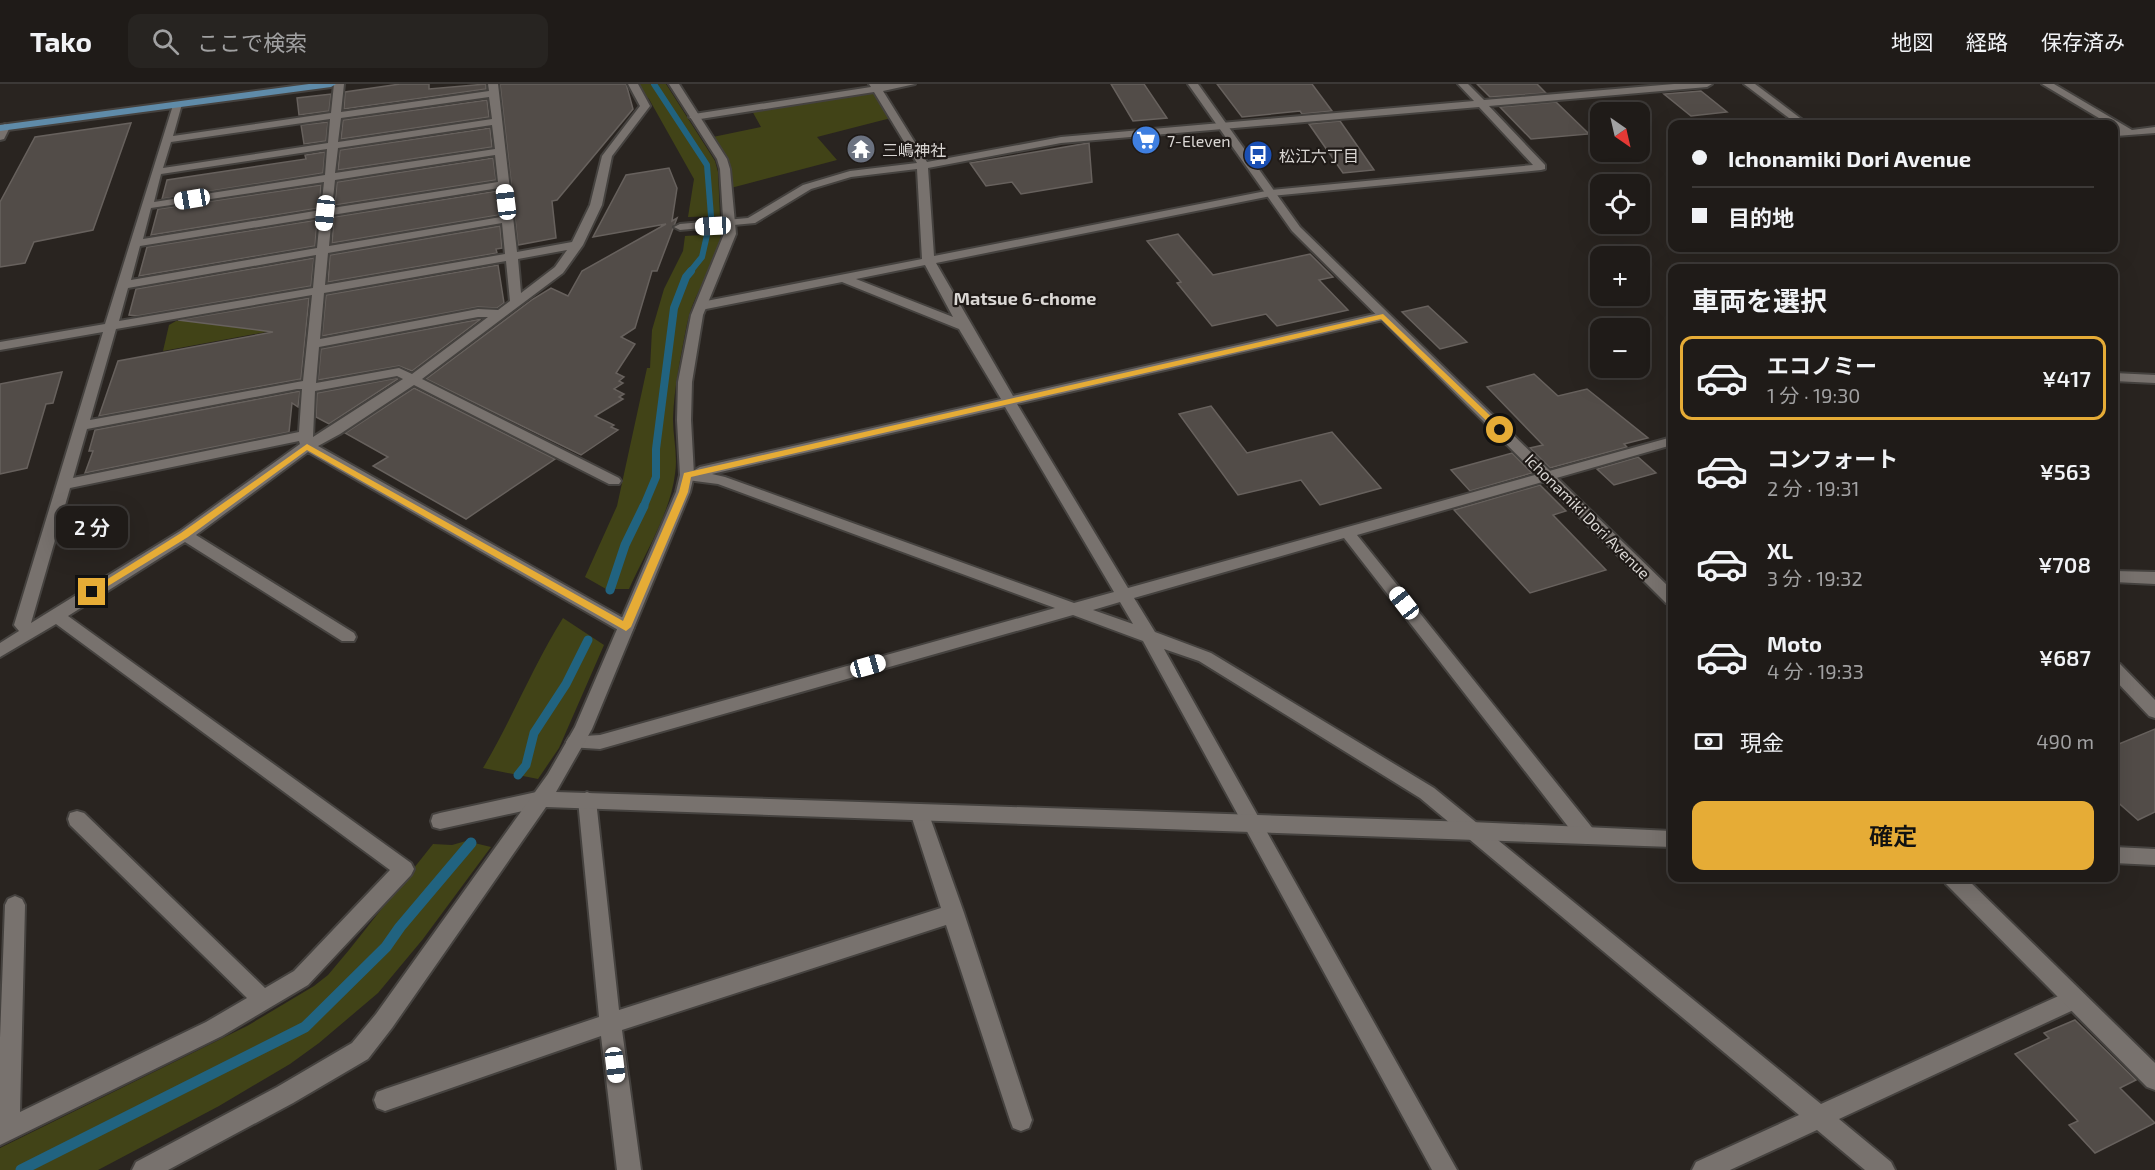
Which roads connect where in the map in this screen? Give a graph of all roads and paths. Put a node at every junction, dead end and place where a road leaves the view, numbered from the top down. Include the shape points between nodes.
1 (272, 84) edge
2 (331, 84) edge
3 (339, 84) edge
4 (633, 84) edge
5 (674, 84) edge
6 (910, 84) edge
7 (1193, 84) edge
8 (1463, 84) edge
9 (1707, 84) edge
10 (1749, 84) edge
11 (2048, 84) edge
12 (875, 87) edge
13 (494, 88) edge
14 (177, 104) junction
15 (1481, 104) junction
16 (335, 116) junction
17 (694, 117) junction
18 (1798, 120) edge
19 (2110, 120) edge
20 (496, 121) junction
21 (1223, 125) junction
22 (2118, 125) edge
23 (1, 128) edge
24 (2155, 130) edge
25 (2132, 133) junction
26 (2118, 134) edge
27 (166, 140) junction
28 (332, 146) junction
29 (500, 151) junction
30 (922, 165) junction
31 (156, 172) junction
32 (328, 178) junction
33 (503, 184) junction
34 (1271, 193) junction
35 (146, 206) junction
36 (325, 213) junction
37 (507, 219) junction
38 (730, 225) junction
39 (680, 227) dead end
40 (134, 244) junction
41 (577, 245) junction
42 (322, 252) junction
43 (512, 256) junction
44 (928, 260) junction
45 (843, 278) junction
46 (122, 285) junction
47 (318, 290) junction
48 (516, 300) junction
49 (701, 306) junction
50 (499, 314) junction
51 (1383, 316) junction
52 (110, 327) junction
53 (964, 327) junction
54 (313, 344) junction
55 (0, 346) edge
56 (2118, 378) edge
57 (414, 379) junction
58 (2155, 379) edge
59 (309, 386) junction
60 (1010, 403) junction
61 (80, 426) junction
62 (306, 441) junction
63 (1668, 442) edge
64 (687, 475) junction
65 (1548, 477) junction
66 (614, 482) dead end
67 (63, 485) junction
68 (1347, 532) junction
69 (184, 535) junction
70 (2118, 577) edge
71 (2155, 578) edge
72 (1123, 596) junction
73 (1668, 596) edge
74 (1069, 609) junction
75 (55, 615) junction
76 (626, 627) junction
77 (31, 632) junction
78 (1148, 636) junction
79 (348, 638) dead end
80 (0, 651) edge
81 (2118, 673) edge
82 (2155, 711) edge
83 (575, 742) junction
84 (541, 799) junction
85 (587, 800) junction
86 (920, 812) junction
87 (77, 819) dead end
88 (440, 821) dead end
89 (1251, 822) junction
90 (1471, 830) junction
91 (1587, 836) junction
92 (1668, 839) edge
93 (2118, 855) edge
94 (2155, 857) edge
95 (1957, 882) edge
96 (15, 905) dead end
97 (954, 913) junction
98 (2074, 999) junction
99 (263, 1000) junction
100 (610, 1023) junction
101 (2155, 1079) edge
102 (385, 1100) dead end
103 (1818, 1118) junction
104 (1021, 1120) dead end
105 (4, 1132) edge
106 (144, 1170) edge
107 (629, 1170) edge
108 (1445, 1170) edge
109 (1704, 1170) edge
110 (1883, 1170) edge

1 - 23 main road
2 - 14 main road
3 - 16 street
4 - 41 street via 649,110 607,156 596,205
5 - 17 street
6 - 12 street
7 - 21 street, Ichonamiki Dori Avenue
8 - 15 street
9 - 15 street
10 - 18 street
11 - 19 street
12 - 17 street
12 - 30 street
13 - 16 street
13 - 20 street
14 - 23 main road
14 - 27 street
15 - 21 street
15 - 34 street via 1541,167
16 - 27 street
16 - 28 street
17 - 38 street via 723,159
20 - 28 street
20 - 29 street
21 - 30 street via 1061,140
21 - 34 street, Ichonamiki Dori Avenue
22 - 25 street
24 - 25 street
25 - 26 street
27 - 31 street
28 - 31 street
28 - 32 street
29 - 32 street
29 - 33 street
30 - 38 street via 850,174 807,187 758,219
30 - 44 street
31 - 35 street
32 - 35 street
32 - 36 street
33 - 36 street
33 - 37 street
34 - 44 street
34 - 51 street, Ichonamiki Dori Avenue via 1296,229
35 - 40 street
36 - 40 street
36 - 42 street
37 - 42 street
37 - 43 street
38 - 39 street
38 - 49 street via 728,245
40 - 46 street
41 - 43 street
41 - 48 street via 559,270
42 - 46 street
42 - 47 street
43 - 47 street
43 - 48 street
44 - 45 street
44 - 53 street
45 - 49 street
45 - 53 street
46 - 52 street
47 - 52 street
47 - 54 street
48 - 50 street
49 - 64 street via 685,382
50 - 54 street via 478,313
50 - 57 street
51 - 60 street
51 - 65 street, Ichonamiki Dori Avenue
52 - 55 street
52 - 61 street
53 - 60 street
54 - 59 street
56 - 58 street
57 - 59 street via 399,372
57 - 62 street via 335,430
57 - 66 street
59 - 61 street via 297,385
59 - 62 street
60 - 64 street
60 - 72 street
61 - 67 street
62 - 67 street
62 - 69 street
62 - 76 street
63 - 65 street
64 - 74 street via 720,480
64 - 76 street
65 - 68 street
65 - 73 street, Ichonamiki Dori Avenue
67 - 77 street via 22,625
68 - 72 street
68 - 91 street
69 - 75 street
69 - 79 street
70 - 71 street
72 - 74 street
72 - 78 street
74 - 78 street
74 - 83 street via 600,742
75 - 77 street
75 - 99 street via 404,869 301,978
76 - 83 street
77 - 80 street
78 - 89 street
78 - 90 street via 1205,657 1427,793
81 - 82 street
83 - 84 street
84 - 85 street
84 - 88 street
84 - 106 street via 360,1051
85 - 86 street
85 - 100 street
86 - 89 street
86 - 97 street
87 - 99 street
89 - 90 street
89 - 108 street
90 - 91 street
90 - 103 street
91 - 92 street
93 - 94 street
95 - 98 street
96 - 105 street
97 - 100 street
97 - 104 street
98 - 101 street
98 - 103 street
99 - 105 street via 214,1029
100 - 102 street
100 - 107 street
103 - 109 street
103 - 110 street

